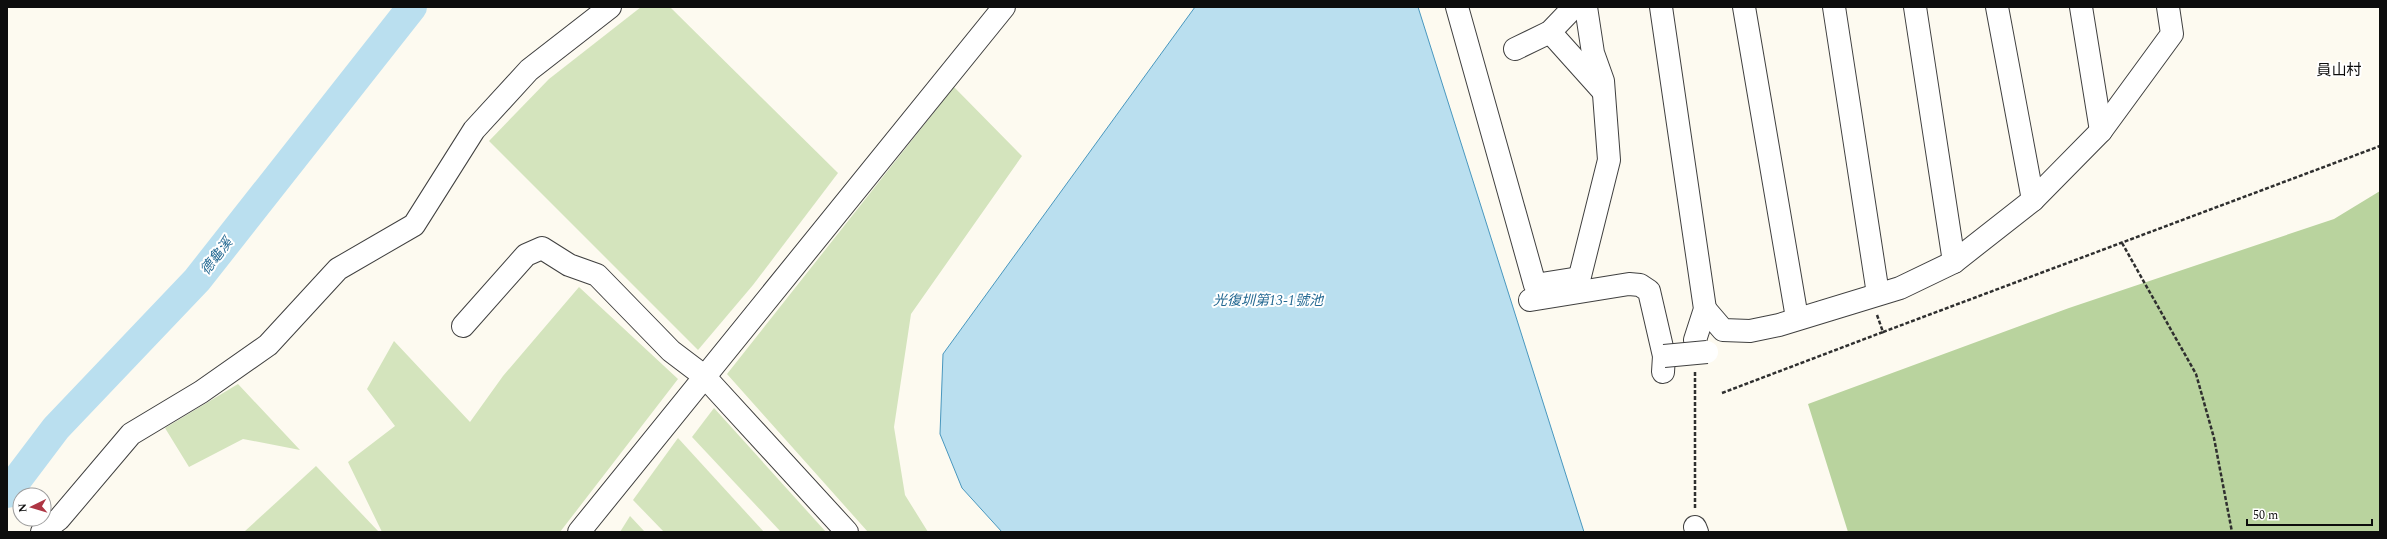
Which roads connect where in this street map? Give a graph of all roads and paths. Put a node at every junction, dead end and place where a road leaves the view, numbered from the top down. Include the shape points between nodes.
1 (610, 7) edge
2 (1004, 7) edge
3 (1457, 7) edge
4 (1574, 7) edge
5 (1586, 7) edge
6 (1661, 7) edge
7 (1744, 7) edge
8 (1834, 7) edge
9 (1915, 7) edge
10 (1997, 7) edge
11 (2081, 7) edge
12 (2168, 7) edge
13 (1550, 32) junction
14 (1515, 49) dead end
15 (1604, 92) junction
16 (2101, 131) junction
17 (2380, 146) edge
18 (2033, 200) junction
19 (2122, 243) junction
20 (1954, 262) junction
21 (1577, 286) junction
22 (1878, 294) junction
23 (1530, 300) dead end
24 (1705, 308) junction
25 (1797, 318) junction
26 (463, 326) dead end
27 (1883, 332) junction
28 (1695, 371) dead end
29 (704, 376) junction
30 (1722, 393) dead end
31 (57, 528) edge
32 (1696, 530) edge
33 (579, 532) edge
34 (847, 532) edge
35 (2232, 532) edge

1 - 31 street via 529,70 474,130 414,225 338,269 268,345 200,392 131,434
2 - 29 street
3 - 21 street via 1535,285
4 - 13 street
5 - 15 street via 1593,53 1603,81
6 - 24 street
7 - 25 street
8 - 22 street
9 - 20 street
10 - 18 street
11 - 16 street
12 - 16 street via 2172,34
13 - 14 street
13 - 15 street
15 - 21 street via 1609,160
16 - 18 street
17 - 19 path
18 - 20 street
19 - 27 path
19 - 35 path via 2196,374 2214,438
20 - 22 street via 1900,288
21 - 23 street
21 - 24 street, bridge via 1629,284 1640,285 1649,291 1663,364 1701,346
22 - 25 street
22 - 27 path via 1877,314
24 - 25 street via 1723,330 1750,331
26 - 29 street via 526,255 542,248 569,265 597,275 671,351
27 - 30 path
28 - 32 path
29 - 33 street
29 - 34 street

